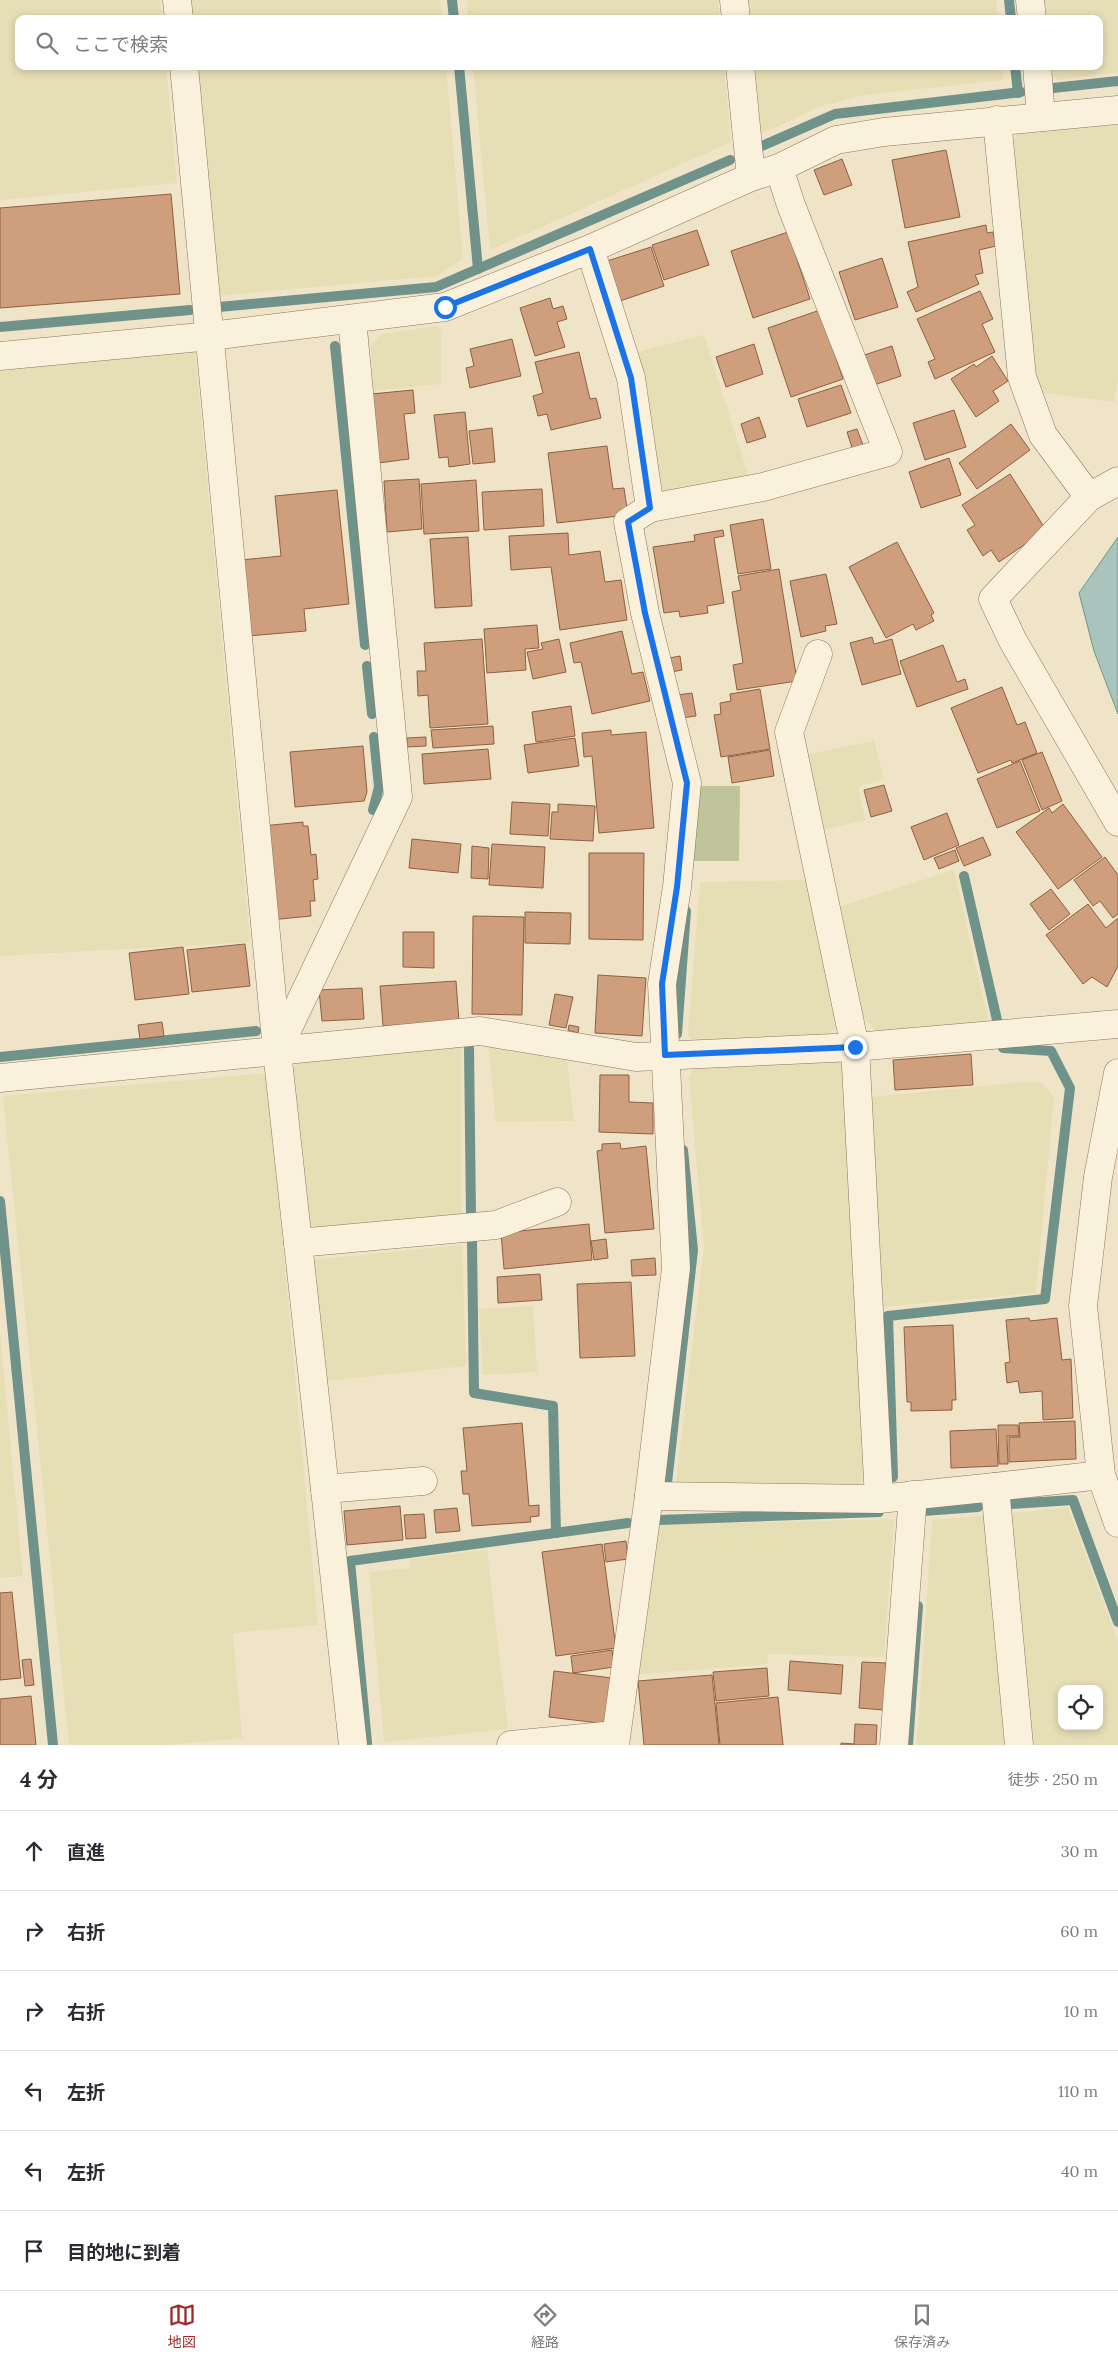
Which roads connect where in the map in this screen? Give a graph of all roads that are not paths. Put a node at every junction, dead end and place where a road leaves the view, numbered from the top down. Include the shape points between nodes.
1 (178, 0) edge
2 (734, 0) edge
3 (1030, 0) edge
4 (179, 15) edge
5 (736, 15) edge
6 (1032, 15) edge
7 (184, 70) edge
8 (740, 70) edge
9 (1037, 70) edge
10 (1118, 110) edge
11 (1041, 117) junction
12 (997, 120) junction
13 (779, 168) junction
14 (751, 178) junction
15 (590, 249) junction
16 (352, 320) junction
17 (211, 336) junction
18 (0, 356) edge
19 (1118, 481) edge
20 (1089, 496) junction
21 (650, 508) junction
22 (818, 654) dead end
23 (1118, 822) edge
24 (1118, 1024) edge
25 (855, 1047) junction
26 (277, 1051) junction
27 (665, 1055) junction
28 (1118, 1073) edge
29 (0, 1078) edge
30 (557, 1202) dead end
31 (298, 1243) junction
32 (1101, 1475) junction
33 (423, 1481) dead end
34 (995, 1486) junction
35 (325, 1489) junction
36 (912, 1495) junction
37 (649, 1496) junction
38 (880, 1499) junction
39 (1118, 1523) edge
40 (615, 1740) edge
41 (353, 1745) edge
42 (511, 1745) edge
43 (894, 1745) edge
44 (1019, 1745) edge

1 - 4 street
2 - 5 street
3 - 6 street
7 - 17 street
8 - 14 street
9 - 11 street
10 - 11 street
11 - 12 street
12 - 13 street via 836,140
12 - 20 street via 1022,376 1043,434
13 - 14 street
13 - 21 street via 888,452 763,487
14 - 15 street
15 - 16 street via 445,307
15 - 21 street via 631,378
16 - 17 street
16 - 26 street via 398,797
17 - 18 street
17 - 26 street
19 - 20 street
20 - 23 street via 993,599 1013,641
21 - 27 street via 628,522 645,613 687,783 677,887 662,984
22 - 25 street via 789,732
24 - 25 street
25 - 27 street
25 - 38 street
26 - 27 street via 480,1031 636,1057
26 - 29 street
26 - 31 street
27 - 37 street via 676,1268
28 - 32 street via 1098,1177 1083,1306
30 - 31 street via 496,1225
31 - 35 street
32 - 34 street
32 - 39 street
33 - 35 street
34 - 36 street
34 - 44 street
35 - 41 street
36 - 38 street
36 - 43 street
37 - 38 street
37 - 40 street
40 - 42 street

